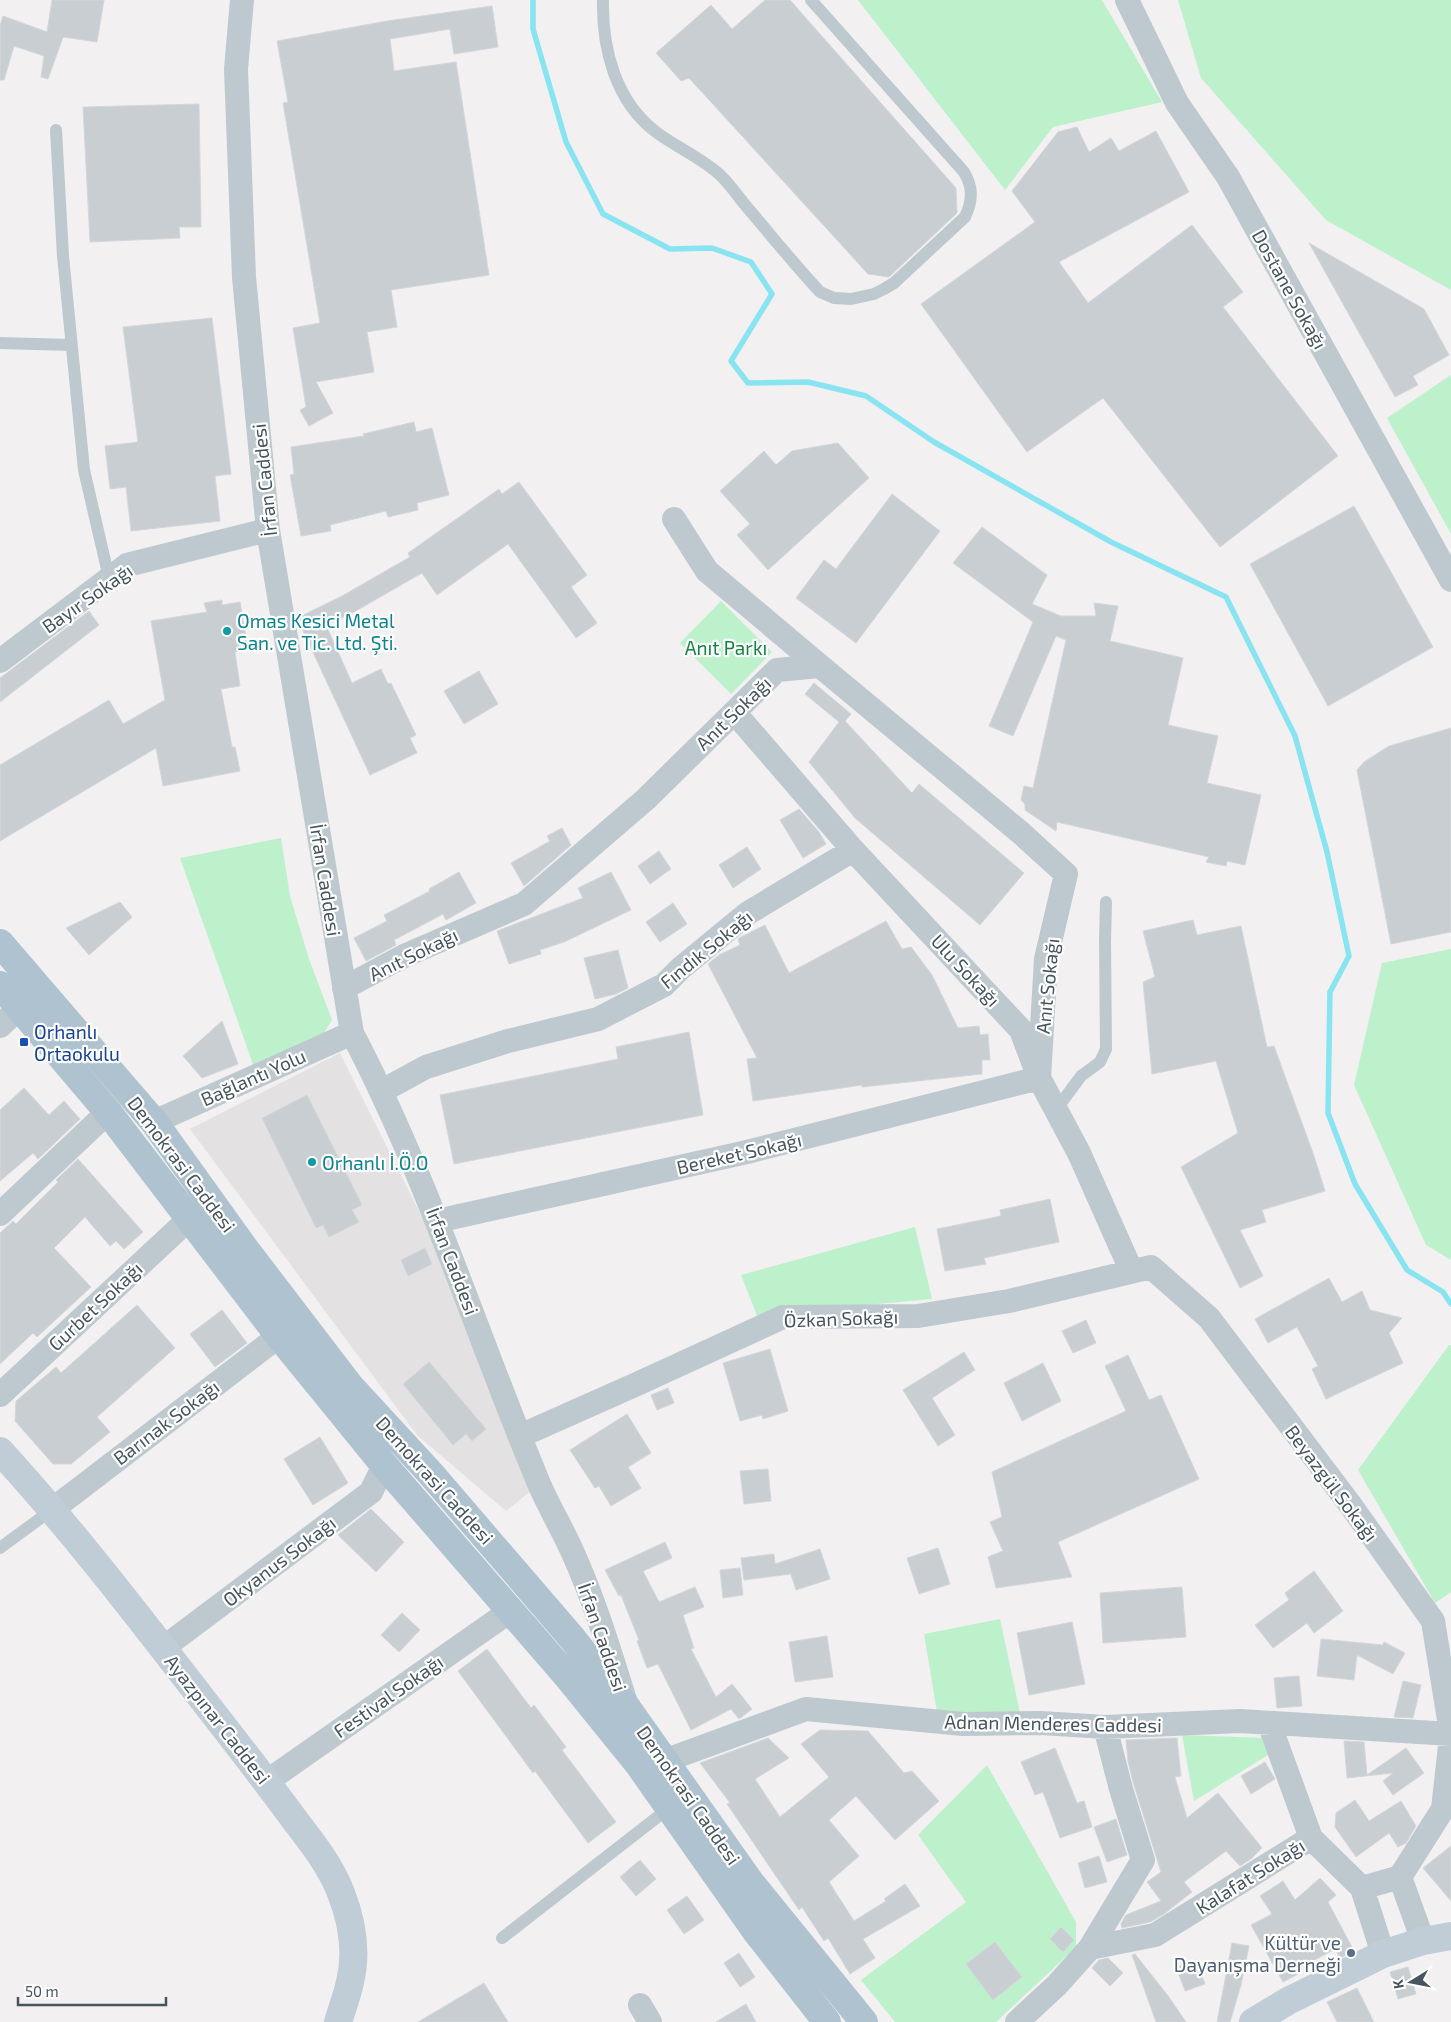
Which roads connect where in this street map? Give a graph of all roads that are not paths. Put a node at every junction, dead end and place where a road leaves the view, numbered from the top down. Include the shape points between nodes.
1 (242, 0) edge
2 (603, 0) edge
3 (811, 0) edge
4 (1127, 0) edge
5 (56, 130) dead end
6 (0, 343) edge
7 (71, 345) junction
8 (674, 519) dead end
9 (268, 530) junction
10 (110, 578) junction
11 (1451, 580) edge
12 (0, 661) edge
13 (820, 666) junction
14 (734, 712) junction
15 (852, 850) junction
16 (1106, 902) dead end
17 (0, 943) edge
18 (0, 985) edge
19 (344, 988) junction
20 (20, 1007) junction
21 (0, 1026) edge
22 (352, 1033) junction
23 (1039, 1078) junction
24 (382, 1091) junction
25 (1056, 1110) junction
26 (108, 1112) junction
27 (154, 1122) junction
28 (0, 1214) edge
29 (190, 1218) junction
30 (437, 1221) junction
31 (1141, 1268) junction
32 (279, 1336) junction
33 (0, 1395) edge
34 (520, 1436) junction
35 (0, 1451) edge
36 (384, 1465) junction
37 (53, 1509) junction
38 (0, 1548) edge
39 (510, 1610) junction
40 (163, 1648) junction
41 (628, 1709) junction
42 (1269, 1723) junction
43 (1105, 1728) junction
44 (1451, 1735) edge
45 (664, 1761) junction
46 (266, 1782) junction
47 (669, 1808) junction
48 (1311, 1838) junction
49 (1400, 1877) junction
50 (1362, 1888) junction
51 (1451, 1936) edge
52 (502, 1938) dead end
53 (1423, 1941) junction
54 (1090, 1948) junction
55 (1383, 1954) junction
56 (338, 2022) edge
57 (827, 2022) edge
58 (864, 2022) edge
59 (1017, 2022) edge
60 (1253, 2022) edge

1 - 9 street, İrfan Caddesi via 236,69 244,277
2 - 3 lane via 606,50 622,91 636,113 656,132 719,174 820,292 834,298 863,297 894,283 965,216 970,208 971,188 964,172
4 - 11 street, Dostane Sokağı via 1177,103 1228,177
5 - 7 lane
6 - 7 lane
7 - 10 lane via 84,470
8 - 13 street via 707,572
9 - 10 street, Bayır Sokağı via 127,564
9 - 19 street, İrfan Caddesi
10 - 12 street, Bayır Sokağı
13 - 14 street, Anıt Sokağı via 778,670
13 - 23 street, Anıt Sokağı via 1066,874 1046,959
14 - 15 street, Ulu Sokağı
14 - 19 street, Anıt Sokağı via 646,800 524,904 404,956
15 - 23 street, Ulu Sokağı via 1021,1030
15 - 24 street, Fındık Sokağı via 748,913 664,985 598,1019 508,1041 426,1067
16 - 25 lane via 1106,1049 1100,1062 1081,1076
17 - 27 main road, Demokrasi Caddesi
18 - 20 main road, Demokrasi Caddesi
19 - 22 street, İrfan Caddesi
20 - 21 street
20 - 26 main road, Demokrasi Caddesi
22 - 24 street, İrfan Caddesi
22 - 27 street, Bağlantı Yolu
23 - 25 street, Ulu Sokağı
23 - 30 street, Bereket Sokağı via 747,1152
24 - 30 street, İrfan Caddesi
25 - 31 street, Ulu Sokağı
26 - 28 street
26 - 29 main road, Demokrasi Caddesi
27 - 41 main road, Demokrasi Caddesi via 350,1386 450,1496 572,1638
29 - 32 main road, Demokrasi Caddesi
29 - 33 street, Gurbet Sokağı
30 - 34 street, İrfan Caddesi
31 - 34 street, Özkan Sokağı via 1010,1301 918,1316 783,1317
31 - 44 street, Beyazgül Sokağı via 1209,1318 1433,1621
32 - 36 main road, Demokrasi Caddesi
32 - 37 street, Barınak Sokağı
34 - 41 street, İrfan Caddesi via 599,1617
35 - 37 street, Ayazpınar Caddesi
36 - 39 main road, Demokrasi Caddesi
36 - 40 street, Okyanus Sokağı via 371,1492
37 - 38 lane
37 - 40 street, Ayazpınar Caddesi
39 - 46 street, Festival Sokağı
39 - 47 main road, Demokrasi Caddesi via 621,1743
40 - 46 street, Ayazpınar Caddesi
41 - 45 main road, Demokrasi Caddesi
42 - 43 street, Adnan Menderes Caddesi via 1240,1721
42 - 44 street, Adnan Menderes Caddesi
42 - 48 street
43 - 45 street, Adnan Menderes Caddesi via 1041,1723 962,1724 806,1708
43 - 54 street via 1143,1860
44 - 49 street, Beyazgül Sokağı via 1443,1809
45 - 58 main road, Demokrasi Caddesi via 751,1883
46 - 56 street, Ayazpınar Caddesi via 319,1852 341,1893 348,1914 353,1959
47 - 52 lane
47 - 57 main road, Demokrasi Caddesi via 755,1930
48 - 50 street
48 - 54 street, Kalafat Sokağı via 1155,1935
49 - 50 street
49 - 53 street
50 - 55 street
51 - 53 street
53 - 55 street
54 - 59 street
55 - 60 street

